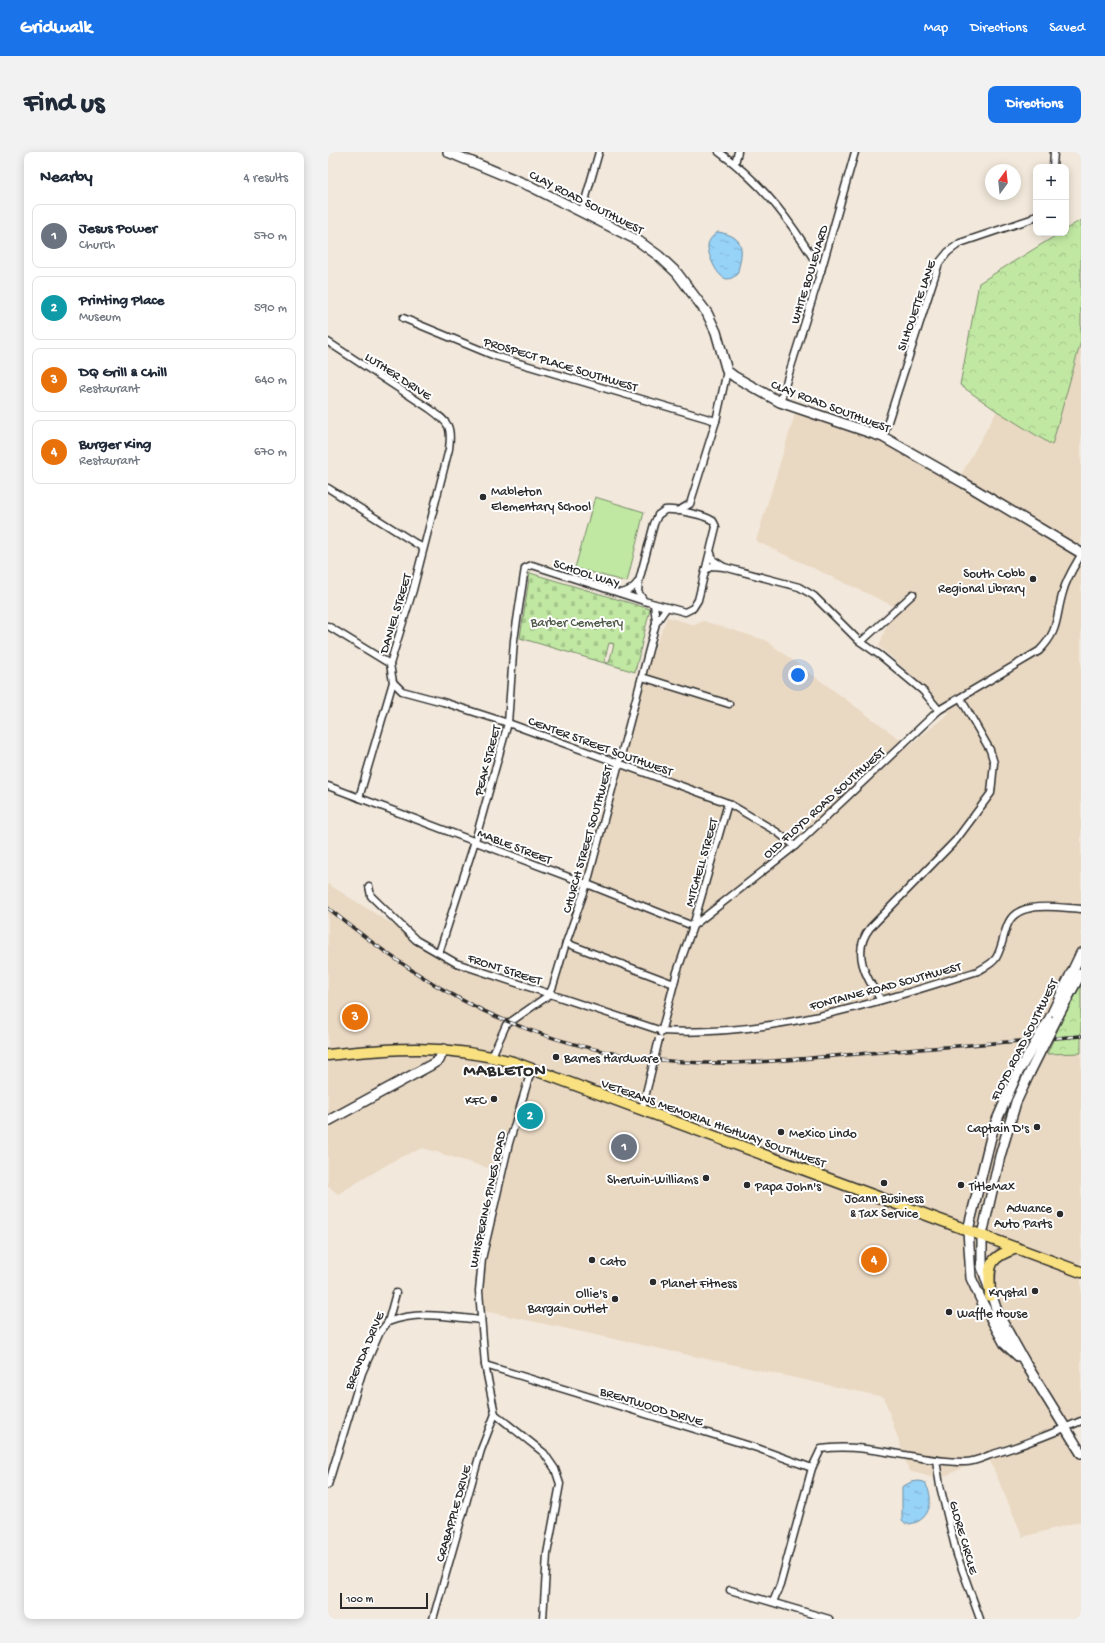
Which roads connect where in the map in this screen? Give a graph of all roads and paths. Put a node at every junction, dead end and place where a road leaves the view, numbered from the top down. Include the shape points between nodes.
1 (448, 152) edge
2 (599, 152) edge
3 (719, 152) edge
4 (738, 152) edge
5 (855, 152) edge
6 (1054, 152) edge
7 (734, 163) junction
8 (1053, 164) edge
9 (582, 211) junction
10 (1033, 217) edge
11 (821, 271) junction
12 (403, 318) dead end
13 (328, 342) edge
14 (727, 371) junction
15 (780, 402) junction
16 (716, 421) junction
17 (451, 433) joint
18 (883, 437) junction
19 (328, 488) edge
20 (690, 504) junction
21 (678, 511) junction
22 (699, 516) junction
23 (423, 548) junction
24 (711, 553) junction
25 (1081, 554) edge
26 (724, 567) junction
27 (524, 568) joint
28 (706, 570) junction
29 (639, 580) junction
30 (618, 593) junction
31 (913, 594) dead end
32 (644, 601) junction
33 (654, 604) junction
34 (667, 608) junction
35 (656, 623) junction
36 (328, 626) edge
37 (861, 642) junction
38 (390, 664) junction
39 (642, 677) junction
40 (393, 682) junction
41 (961, 698) junction
42 (729, 704) dead end
43 (939, 710) junction
44 (508, 723) junction
45 (619, 763) junction
46 (328, 786) edge
47 (359, 798) junction
48 (728, 803) junction
49 (475, 841) junction
50 (795, 846) junction
51 (587, 884) junction
52 (369, 886) dead end
53 (1081, 909) edge
54 (693, 926) junction
55 (566, 944) junction
56 (440, 953) junction
57 (1081, 953) edge
58 (1081, 973) edge
59 (674, 984) junction
60 (549, 994) junction
61 (881, 1000) junction
62 (1053, 1019) junction
63 (662, 1031) junction
64 (444, 1049) junction
65 (328, 1055) edge
66 (492, 1056) junction
67 (532, 1068) junction
68 (642, 1109) junction
69 (328, 1121) edge
70 (968, 1230) junction
71 (982, 1235) junction
72 (1017, 1248) junction
73 (1081, 1272) edge
74 (396, 1293) dead end
75 (990, 1296) junction
76 (481, 1320) junction
77 (388, 1322) junction
78 (1026, 1364) junction
79 (485, 1365) junction
80 (495, 1414) junction
81 (1081, 1421) edge
82 (1066, 1429) junction
83 (1081, 1453) edge
84 (936, 1460) junction
85 (812, 1468) junction
86 (328, 1485) edge
87 (730, 1590) dead end
88 (773, 1602) junction
89 (433, 1619) edge
90 (543, 1619) edge
91 (829, 1619) edge
92 (980, 1619) edge

1 - 9 main road, CLAY ROAD SOUTHWEST
2 - 9 street
3 - 7 street
4 - 7 street
5 - 11 street, WHITE BOULEVARD
6 - 8 street
7 - 11 street via 755,181 796,229
9 - 14 main road, CLAY ROAD SOUTHWEST via 637,240 676,273 707,313 716,332
10 - 18 street, SILHOUETTE LANE via 960,243 939,263
11 - 15 street, WHITE BOULEVARD
12 - 16 street, PROSPECT PLACE SOUTHWEST via 495,356
13 - 17 street, LUTHER DRIVE via 441,417
14 - 15 main road, CLAY ROAD SOUTHWEST
14 - 16 street
15 - 18 main road, CLAY ROAD SOUTHWEST
16 - 20 street
17 - 23 street, DANIEL STREET
18 - 25 main road, CLAY ROAD SOUTHWEST
19 - 23 street
20 - 21 street
20 - 22 street
21 - 22 street
21 - 29 street via 664,510 658,515
22 - 24 street via 713,522 716,527
23 - 38 street, DANIEL STREET
24 - 26 street via 713,560
24 - 28 street
25 - 41 street, OLD FLOYD ROAD SOUTHWEST via 1066,583 1056,628 1048,643
26 - 28 street via 712,566
26 - 37 street via 799,587 814,596
27 - 30 street, SCHOOL WAY via 532,565
27 - 44 street, PEAK STREET via 514,640
28 - 34 street via 698,600 693,608 685,612
29 - 30 street via 634,588
29 - 32 street via 638,592
30 - 32 street, SCHOOL WAY
31 - 37 street
32 - 33 street
33 - 34 street
33 - 35 street
34 - 35 street, CHURCH STREET SOUTHWEST
35 - 39 street, CHURCH STREET SOUTHWEST
36 - 38 street
37 - 43 street via 918,686
38 - 40 street, DANIEL STREET
39 - 42 street
39 - 45 street, CHURCH STREET SOUTHWEST
40 - 44 street, CENTER STREET SOUTHWEST via 402,691
40 - 47 street, DANIEL STREET
41 - 43 street, OLD FLOYD ROAD SOUTHWEST
41 - 61 street via 990,750 994,763 991,793 956,840 870,928 863,939 863,967 868,982
43 - 50 street, OLD FLOYD ROAD SOUTHWEST
44 - 45 street, CENTER STREET SOUTHWEST
44 - 49 street, PEAK STREET
45 - 48 street, CENTER STREET SOUTHWEST
45 - 51 street, CHURCH STREET SOUTHWEST
46 - 47 street, MABLE STREET
47 - 49 street, MABLE STREET
48 - 50 street, CENTER STREET SOUTHWEST
48 - 54 street, MITCHELL STREET
49 - 51 street, MABLE STREET
49 - 56 street, PEAK STREET
50 - 54 street, OLD FLOYD ROAD SOUTHWEST
51 - 54 street, MABLE STREET
51 - 55 street, CHURCH STREET SOUTHWEST
52 - 56 street, FRONT STREET via 371,896 416,940
53 - 61 street, FONTAINE ROAD SOUTHWEST via 1031,908 1022,911 1009,920 996,958 986,967
54 - 59 street
55 - 59 street
55 - 60 street, CHURCH STREET SOUTHWEST
56 - 60 street, FRONT STREET via 456,964
57 - 62 main road, FLOYD ROAD SOUTHWEST
58 - 62 main road, FLOYD ROAD SOUTHWEST
59 - 63 street
60 - 63 street, FRONT STREET
60 - 66 street via 506,1025
61 - 63 street, FONTAINE ROAD SOUTHWEST via 786,1024 712,1032
62 - 70 main road, FLOYD ROAD SOUTHWEST, bridge via 1017,1074 993,1129
62 - 71 main road, FLOYD ROAD SOUTHWEST, bridge via 1016,1102
63 - 68 street, bridge
64 - 65 main road, VETERANS MEMORIAL HIGHWAY SOUTHWEST via 392,1049
64 - 66 main road, VETERANS MEMORIAL HIGHWAY SOUTHWEST
64 - 69 main road via 439,1060
66 - 67 main road, VETERANS MEMORIAL HIGHWAY SOUTHWEST
67 - 68 main road, VETERANS MEMORIAL HIGHWAY SOUTHWEST
67 - 76 street, WHISPERING PINES ROAD via 515,1120 482,1259 479,1292
68 - 70 main road, VETERANS MEMORIAL HIGHWAY SOUTHWEST
70 - 71 main road, VETERANS MEMORIAL HIGHWAY SOUTHWEST
70 - 78 main road, FLOYD ROAD SOUTHWEST via 971,1278 1005,1344
71 - 72 main road, VETERANS MEMORIAL HIGHWAY SOUTHWEST
71 - 75 main road, FLOYD ROAD SOUTHWEST via 982,1267
72 - 73 main road, VETERANS MEMORIAL HIGHWAY SOUTHWEST
72 - 75 main road via 1004,1252 993,1260 989,1273
74 - 77 street, BRENDA DRIVE
75 - 78 main road, FLOYD ROAD SOUTHWEST
76 - 77 street via 426,1315 398,1318
76 - 79 street, WHISPERING PINES ROAD
77 - 86 street, BRENDA DRIVE via 380,1332 362,1372
78 - 82 main road
79 - 80 street, WHISPERING PINES ROAD
79 - 85 street, BRENTWOOD DRIVE via 757,1448
80 - 89 street, CRABAPPLE DRIVE via 481,1450
80 - 90 street via 544,1453 555,1469 560,1484 547,1554
81 - 82 street
82 - 83 main road
82 - 84 street via 965,1463
84 - 85 street via 835,1447 821,1449
84 - 92 street, GLORE CIRCLE via 943,1501 957,1555
85 - 88 street
87 - 88 street
88 - 91 street

